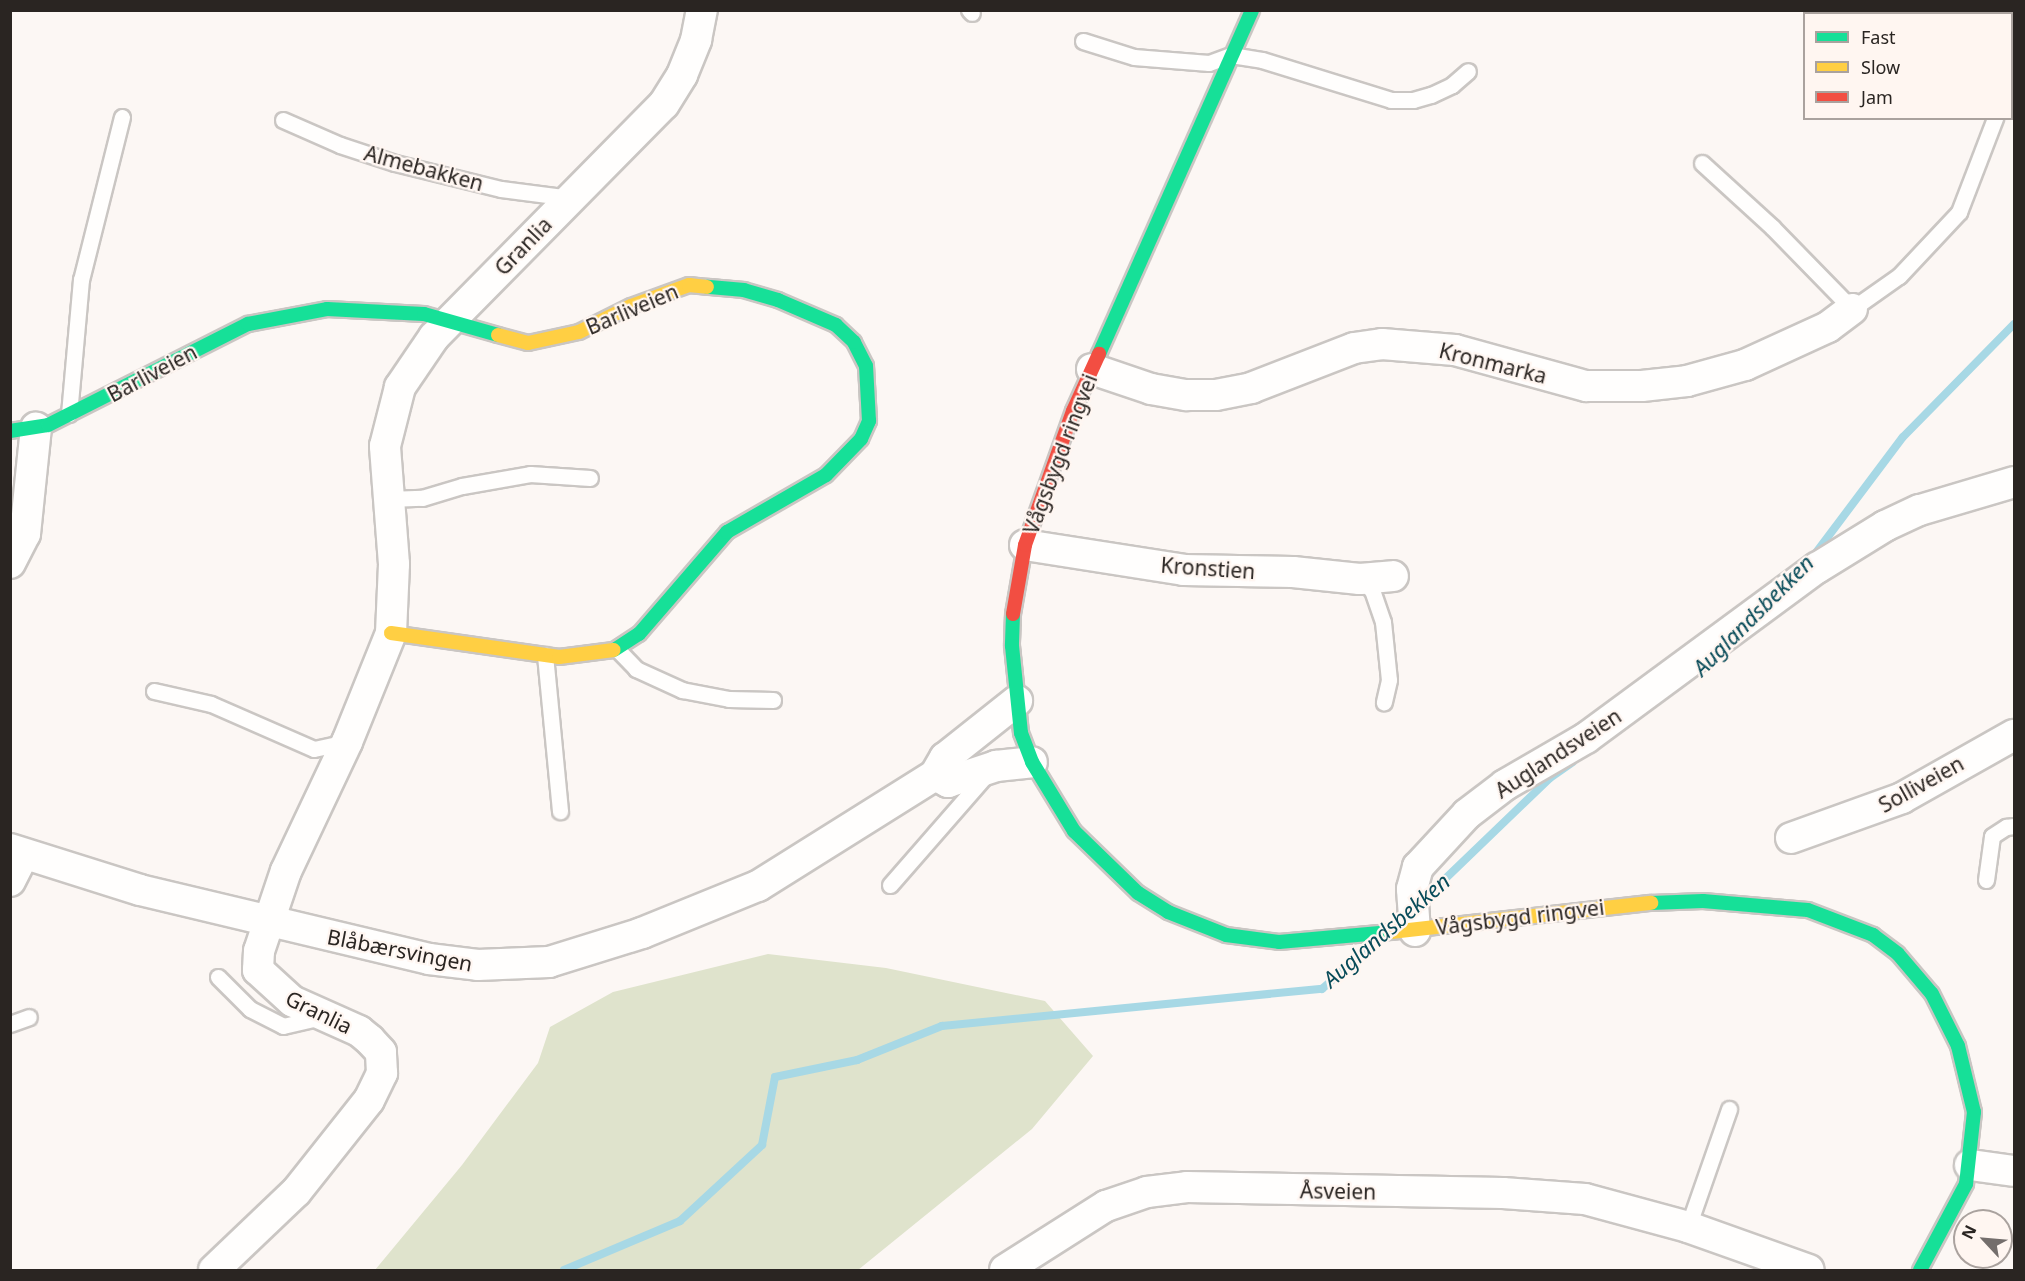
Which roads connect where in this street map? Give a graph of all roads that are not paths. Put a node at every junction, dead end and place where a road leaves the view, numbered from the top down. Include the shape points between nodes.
1 (702, 10) edge
2 (1252, 10) edge
3 (1083, 41) dead end
4 (1231, 55) junction
5 (1468, 71) dead end
6 (122, 117) dead end
7 (283, 120) dead end
8 (1994, 120) edge
9 (1702, 162) dead end
10 (570, 198) junction
11 (1852, 309) junction
12 (449, 322) junction
13 (1092, 369) junction
14 (69, 414) junction
15 (23, 430) edge
16 (590, 478) dead end
17 (2014, 482) edge
18 (388, 499) junction
19 (1025, 544) junction
20 (10, 563) edge
21 (1393, 576) dead end
22 (1360, 579) junction
23 (391, 633) junction
24 (617, 649) junction
25 (545, 655) junction
26 (154, 691) dead end
27 (773, 699) dead end
28 (1017, 701) junction
29 (1384, 702) dead end
30 (2014, 735) edge
31 (347, 742) junction
32 (1032, 762) junction
33 (996, 766) junction
34 (935, 775) junction
35 (560, 811) dead end
36 (2014, 826) edge
37 (1791, 838) dead end
38 (15, 862) edge
39 (1986, 880) dead end
40 (890, 885) dead end
41 (271, 922) junction
42 (1415, 931) junction
43 (218, 977) dead end
44 (30, 1017) dead end
45 (327, 1017) junction
46 (10, 1024) edge
47 (1728, 1109) dead end
48 (1970, 1164) junction
49 (2014, 1171) edge
50 (1689, 1227) junction
51 (214, 1270) edge
52 (1005, 1270) edge
53 (1809, 1270) edge
54 (1920, 1270) edge

1 - 10 street, Granlia via 696,40 682,75 664,104
2 - 4 street, Vågsbygd ringvei
3 - 4 lane via 1134,57 1209,63
4 - 5 lane via 1262,60 1391,100 1431,95 1452,85
4 - 13 street, Vågsbygd ringvei
6 - 14 lane, Barliveien via 81,280
7 - 10 lane, Almebakken via 395,163 501,189
8 - 11 lane, Kronmarka via 1959,212 1923,254
9 - 11 lane via 1781,235
10 - 12 street, Granlia
11 - 13 street, Kronmarka via 1828,327 1745,365 1687,381 1642,387 1586,386 1455,350 1382,344 1354,348 1251,388 1216,395 1152,389
12 - 14 street, Barliveien via 424,314 327,309 259,321 223,335 162,370
12 - 18 street, Granlia via 411,370 391,413 385,446
12 - 24 street, Barliveien via 528,343 553,340 688,285 744,290 778,300 836,325 854,342 866,366 869,396 868,421 861,440 826,475 727,532 639,634
13 - 19 street, Vågsbygd ringvei via 1042,490
14 - 15 street, Barliveien
15 - 20 street, Barliveien via 25,534
16 - 18 lane via 530,474 462,486 422,498
17 - 42 street, Auglandsveien via 1920,510 1886,526 1817,568 1586,738 1505,785 1467,814 1418,867 1412,889
18 - 23 street, Granlia via 394,564
19 - 22 street, Kronstien via 1184,570 1293,572
19 - 28 street, Vågsbygd ringvei via 1013,613
21 - 22 street, Kronstien
22 - 29 lane via 1372,590 1383,622 1389,680
23 - 25 street, Barliveien
23 - 31 street, Granlia
24 - 25 street, Barliveien via 589,656
24 - 27 lane via 636,669 682,690 729,699
25 - 35 lane
26 - 31 lane via 211,704 314,749
28 - 32 street, Vågsbygd ringvei via 1021,733
28 - 34 street, Blåbærsvingen via 945,758
30 - 37 street, Solliveien via 1902,798
31 - 41 street, Granlia via 286,871
32 - 33 street
32 - 42 street, Vågsbygd ringvei via 1074,831 1095,855 1138,894 1201,927 1227,936 1279,942
33 - 34 street via 948,782
33 - 40 lane
34 - 41 street, Blåbærsvingen via 758,886 642,933 564,959 514,965 459,964
36 - 39 lane via 2006,826 1992,836
38 - 41 street, Blåbærsvingen
41 - 45 street, Granlia via 259,951 258,970 278,992
42 - 48 street, Vågsbygd ringvei via 1614,905 1703,901 1808,910 1846,922 1873,935 1898,954 1918,974 1945,1018 1968,1077 1974,1112
43 - 45 lane via 250,1009 283,1026
44 - 46 lane
45 - 51 street, Granlia via 370,1040 381,1052 382,1073 369,1100 296,1192
47 - 50 lane
48 - 49 street
48 - 54 street, Vågsbygd ringvei via 1966,1184
50 - 52 street, Åsveien via 1584,1199 1503,1193 1187,1187 1147,1192 1106,1206
50 - 53 street, Åsveien

